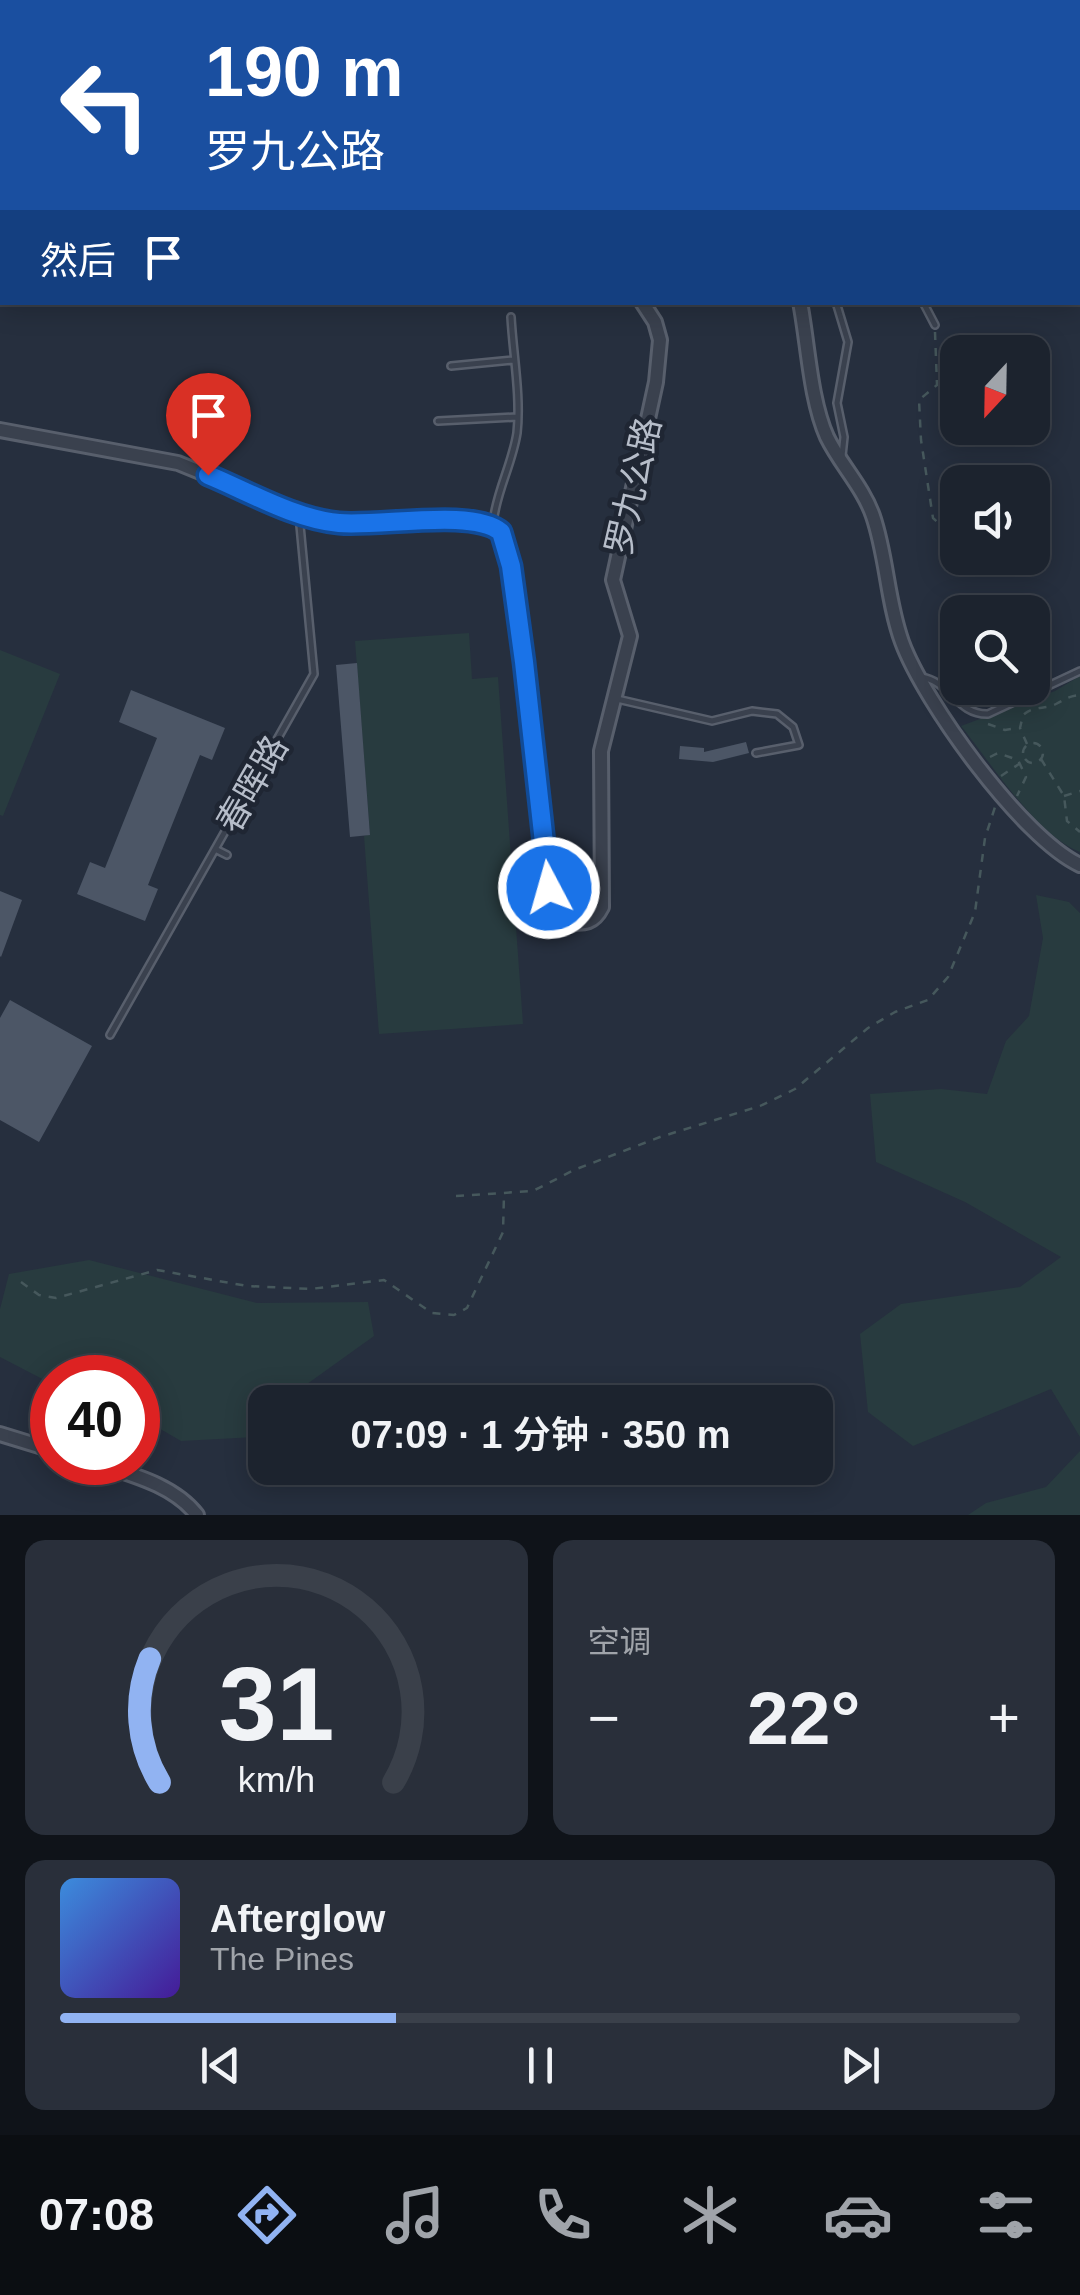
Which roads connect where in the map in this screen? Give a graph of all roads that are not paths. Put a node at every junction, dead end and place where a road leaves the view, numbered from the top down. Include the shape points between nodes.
1 (644, 305) edge
2 (801, 305) edge
3 (837, 305) edge
4 (925, 305) edge
5 (511, 316) dead end
6 (934, 325) road end
7 (514, 360) junction
8 (452, 366) dead end
9 (517, 417) junction
10 (438, 421) dead end
11 (0, 430) edge
12 (842, 461) junction
13 (298, 512) junction
14 (493, 526) junction
15 (1080, 671) edge
16 (918, 676) junction
17 (613, 698) junction
18 (756, 753) dead end
19 (215, 849) junction
20 (226, 855) dead end
21 (1080, 865) edge
22 (110, 1035) dead end
23 (0, 1434) edge
24 (30, 1443) edge
25 (157, 1485) edge
26 (196, 1515) edge

1 - 17 street, 罗九公路 via 660,340 612,580 630,636
2 - 12 street via 818,409
3 - 12 lane via 848,342 837,404
4 - 6 lane
5 - 7 lane
7 - 8 lane
7 - 9 lane
9 - 10 lane
9 - 14 lane
11 - 13 street via 178,463
12 - 16 street via 872,514 901,638
13 - 14 street via 343,524
13 - 19 lane, 春晖路 via 314,674
14 - 17 street, 罗九公路 via 511,566 551,900 568,922 584,924 602,907 601,751
15 - 16 lane via 988,714 976,714 940,682
16 - 21 street via 1046,844
17 - 18 lane via 712,720 752,711 777,714 793,728 799,745
19 - 20 lane
19 - 22 lane, 春晖路
23 - 24 street
25 - 26 street

